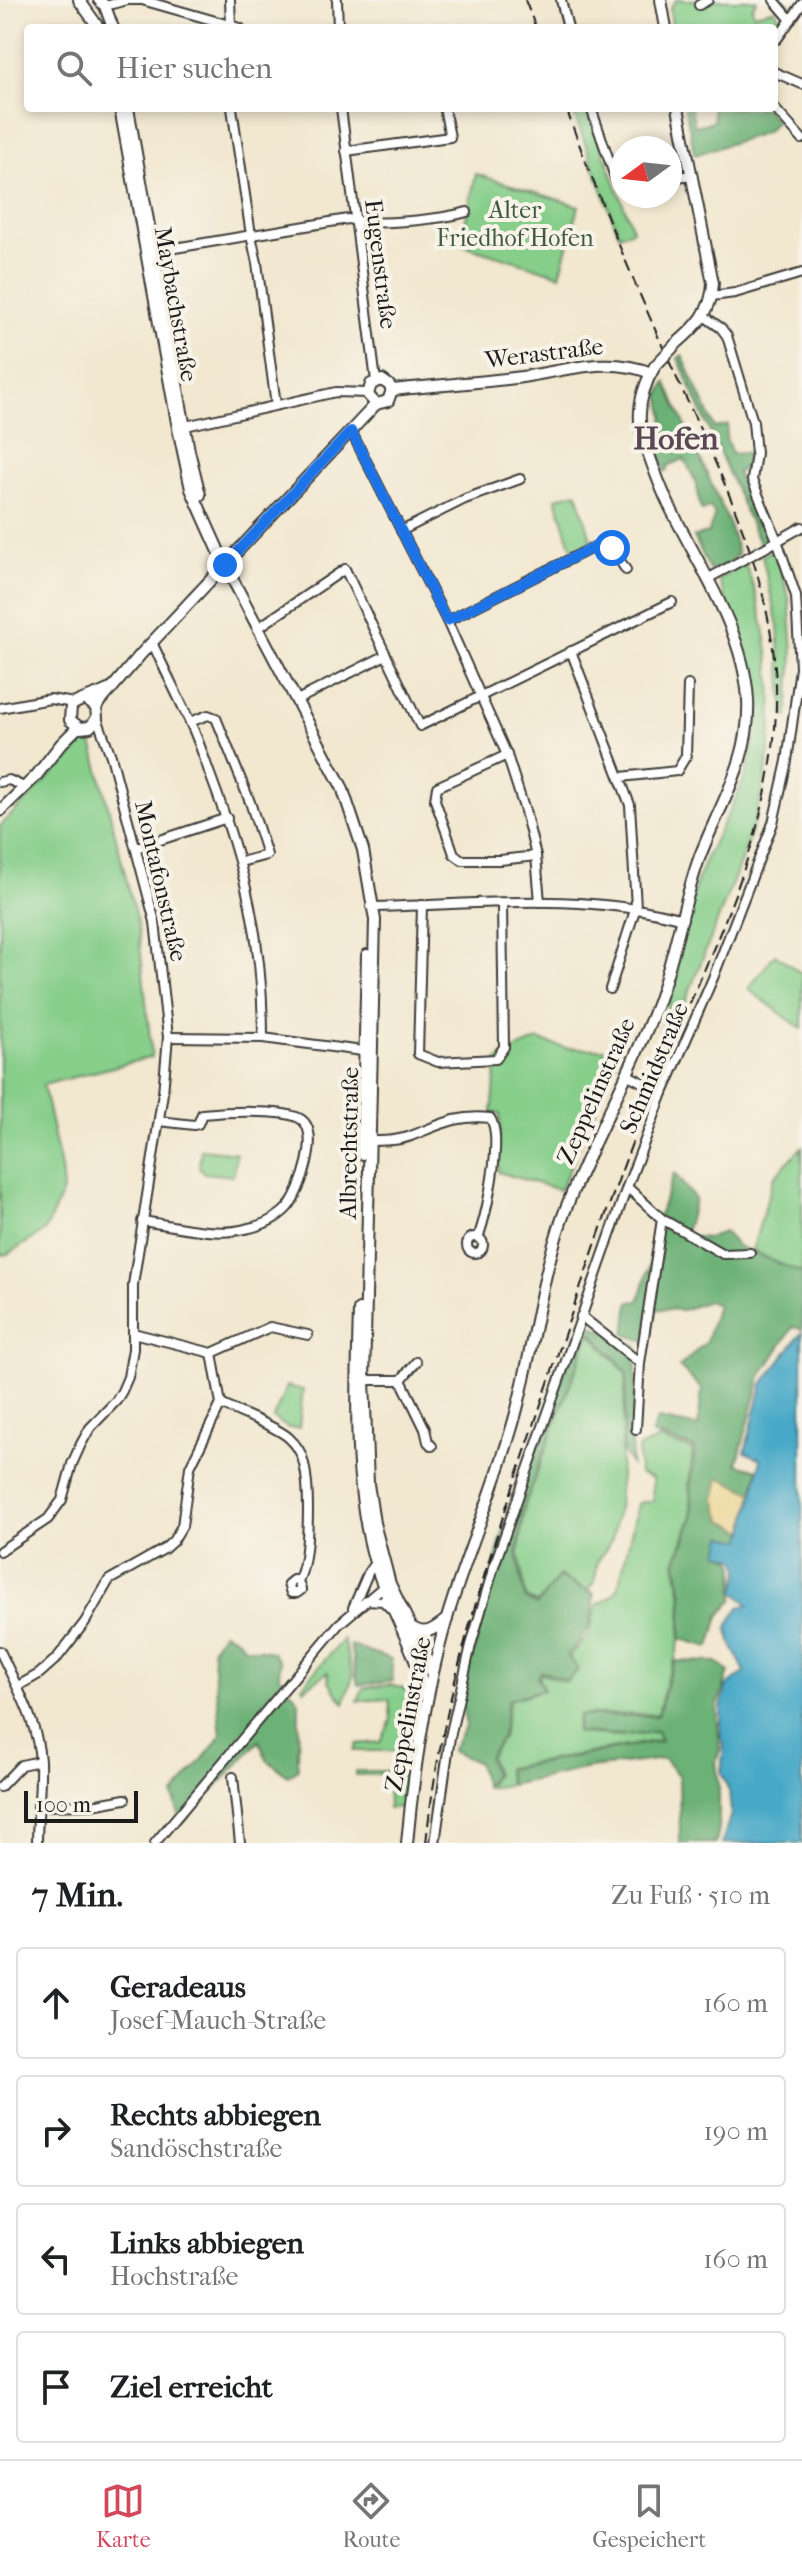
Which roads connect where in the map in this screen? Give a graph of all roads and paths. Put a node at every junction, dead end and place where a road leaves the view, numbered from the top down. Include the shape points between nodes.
1 (81, 0) edge
2 (128, 0) edge
3 (230, 0) edge
4 (337, 0) edge
5 (561, 0) edge
6 (661, 0) edge
7 (708, 0) edge
8 (774, 0) edge
9 (102, 3) edge
10 (802, 4) edge
11 (699, 5) dead end
12 (791, 20) junction
13 (97, 24) edge
14 (111, 24) edge
15 (226, 24) edge
16 (235, 24) edge
17 (338, 24) edge
18 (567, 24) edge
19 (665, 24) edge
20 (778, 38) edge
21 (778, 74) edge
22 (802, 84) edge
23 (121, 112) edge
24 (128, 112) edge
25 (233, 112) edge
26 (341, 112) edge
27 (445, 112) edge
28 (592, 112) edge
29 (679, 112) edge
30 (778, 112) edge
31 (802, 139) edge
32 (130, 142) junction
33 (346, 151) junction
34 (610, 163) edge
35 (690, 176) junction
36 (682, 177) edge
37 (467, 212) dead end
38 (356, 222) junction
39 (251, 235) junction
40 (150, 252) junction
41 (802, 273) edge
42 (712, 296) junction
43 (704, 316) junction
44 (653, 370) junction
45 (376, 381) junction
46 (392, 390) junction
47 (368, 393) junction
48 (376, 404) junction
49 (276, 405) junction
50 (181, 427) junction
51 (351, 431) junction
52 (520, 479) dead end
53 (802, 527) edge
54 (401, 531) junction
55 (777, 540) junction
56 (225, 565) junction
57 (626, 570) dead end
58 (707, 579) junction
59 (672, 602) dead end
60 (447, 621) junction
61 (258, 628) junction
62 (152, 642) junction
63 (571, 651) junction
64 (386, 655) junction
65 (801, 667) edge
66 (688, 685) dead end
67 (482, 695) junction
68 (297, 700) junction
69 (0, 708) edge
70 (93, 708) junction
71 (76, 718) junction
72 (190, 722) junction
73 (105, 742) junction
74 (507, 755) junction
75 (621, 777) junction
76 (0, 782) edge
77 (24, 787) junction
78 (0, 811) edge
79 (227, 818) junction
80 (136, 848) junction
81 (536, 856) junction
82 (240, 862) junction
83 (540, 902) junction
84 (502, 904) junction
85 (422, 905) junction
86 (371, 907) junction
87 (636, 907) junction
88 (683, 919) junction
89 (610, 989) dead end
90 (168, 1037) junction
91 (263, 1038) junction
92 (368, 1052) junction
93 (626, 1074) junction
94 (663, 1093) junction
95 (159, 1121) junction
96 (366, 1141) junction
97 (627, 1187) junction
98 (662, 1219) junction
99 (142, 1221) junction
100 (478, 1238) dead end
101 (750, 1253) dead end
102 (581, 1316) junction
103 (133, 1333) junction
104 (308, 1335) dead end
105 (212, 1353) junction
106 (416, 1362) dead end
107 (640, 1363) junction
108 (361, 1380) junction
109 (401, 1380) junction
110 (221, 1404) junction
111 (636, 1429) dead end
112 (432, 1446) dead end
113 (0, 1551) edge
114 (375, 1563) junction
115 (298, 1581) dead end
116 (387, 1585) junction
117 (362, 1589) junction
118 (365, 1600) junction
119 (394, 1611) junction
120 (351, 1612) junction
121 (447, 1619) junction
122 (408, 1625) junction
123 (0, 1651) edge
124 (433, 1673) junction
125 (18, 1686) junction
126 (427, 1701) junction
127 (40, 1761) junction
128 (233, 1777) dead end
129 (0, 1787) edge
130 (125, 1799) dead end
131 (38, 1806) junction
132 (37, 1843) edge
133 (155, 1843) edge
134 (240, 1843) edge
135 (407, 1843) edge
136 (435, 1843) edge

1 - 9 main road via 95,7
1 - 13 main road
2 - 9 street
2 - 15 street
3 - 16 street
4 - 17 street
5 - 18 street
6 - 19 main road
7 - 11 street
8 - 12 street
9 - 14 main road
10 - 12 street
12 - 20 street
21 - 22 street
23 - 32 main road, Maybachstraße
24 - 32 main road, Maybachstraße
25 - 39 street
26 - 33 street, Eugenstraße
27 - 33 street via 450,137
28 - 34 street
29 - 35 main road
30 - 31 street
32 - 40 main road, Maybachstraße
33 - 38 street, Eugenstraße
35 - 36 street
35 - 42 main road
37 - 38 street via 446,218
38 - 39 street
38 - 45 street, Eugenstraße
39 - 40 street
39 - 49 street
40 - 50 main road, Maybachstraße
41 - 42 street
42 - 43 main road
43 - 44 main road, bridge
43 - 55 street, Schmidstraße via 727,336 753,422 752,480
44 - 46 main road, Werastraße via 594,364
44 - 58 main road, Zeppelinstraße via 639,409 641,430 667,502
45 - 46 main road via 386,382
45 - 47 main road
46 - 48 main road via 388,401
47 - 48 main road
47 - 49 street via 336,392
48 - 51 main road
49 - 50 street
50 - 56 main road, Maybachstraße via 200,505
51 - 54 street
51 - 56 main road
52 - 54 street
53 - 55 street
54 - 60 street
55 - 58 street, bridge
55 - 65 street, Schmidstraße via 796,596
56 - 61 main road, Albrechtstraße
56 - 62 main road
57 - 60 street via 604,542
58 - 88 main road, Zeppelinstraße via 738,650 748,724 743,754 700,855
59 - 63 street
60 - 67 street
61 - 64 street via 345,569
61 - 68 main road, Albrechtstraße
62 - 70 main road
62 - 72 street
63 - 67 street
63 - 75 street
64 - 67 street via 420,726
64 - 68 street
65 - 94 street, Schmidstraße via 773,823
66 - 75 street via 686,756 677,771
67 - 74 street
68 - 86 main road, Albrechtstraße via 353,817
69 - 71 street via 50,699
70 - 71 main road
70 - 71 main road
70 - 73 street, Montafonstraße
71 - 73 street
71 - 77 main road
72 - 79 street
72 - 82 street via 208,715 216,718 250,802 267,855
73 - 80 street, Montafonstraße
74 - 81 street
74 - 81 street via 437,787 435,800 454,854 462,860
75 - 87 street via 630,805
76 - 77 street
77 - 78 main road
79 - 80 street
79 - 82 street
80 - 90 street, Montafonstraße via 155,922
81 - 83 street
82 - 91 street via 255,923
83 - 84 street
83 - 87 street
84 - 85 street
84 - 85 street via 501,1054 496,1059 438,1062 418,1054
85 - 86 street
86 - 92 main road, Albrechtstraße
87 - 88 street
87 - 89 street
88 - 93 main road, Zeppelinstraße via 657,1005
90 - 91 street
90 - 95 street, Montafonstraße
91 - 92 street
92 - 96 main road, Albrechtstraße
93 - 94 street
93 - 121 main road, Zeppelinstraße via 565,1212 511,1431
94 - 97 street, Schmidstraße
95 - 99 street, Montafonstraße
95 - 99 street via 194,1125 202,1114 233,1110 297,1117 306,1123 310,1136 307,1163 288,1206 262,1224 231,1232
96 - 100 street via 393,1141 452,1119 490,1118 494,1162
96 - 108 main road, Albrechtstraße
97 - 98 street
97 - 102 street, Schmidstraße
98 - 101 street via 723,1254
98 - 107 street
99 - 103 street, Montafonstraße
102 - 107 street
102 - 136 street, Schmidstraße via 484,1599 450,1737
103 - 105 street
103 - 113 street, Montafonstraße via 128,1377 81,1444 62,1500 48,1519
104 - 105 street via 270,1327
105 - 110 street
106 - 109 street
107 - 111 street
108 - 109 street
108 - 114 main road, Albrechtstraße via 361,1489
108 - 116 main road, Albrechtstraße via 368,1484
109 - 112 street
110 - 115 street via 287,1436 299,1449 307,1510
110 - 125 street via 190,1467 182,1526 173,1541 109,1580 57,1658
114 - 116 main road, Albrechtstraße
114 - 117 street
116 - 117 street
116 - 118 street
116 - 119 main road, Albrechtstraße
116 - 122 main road, Albrechtstraße
117 - 120 street
118 - 119 street via 383,1601
118 - 120 street
119 - 126 main road, Albrechtstraße via 416,1657
120 - 133 street
121 - 122 main road via 427,1632
121 - 124 main road, Zeppelinstraße
122 - 124 main road, Albrechtstraße
123 - 125 street
124 - 126 main road, Zeppelinstraße
125 - 127 street
126 - 135 main road, Zeppelinstraße
127 - 129 street via 21,1765
127 - 131 street
128 - 134 street
130 - 131 street
131 - 132 street

